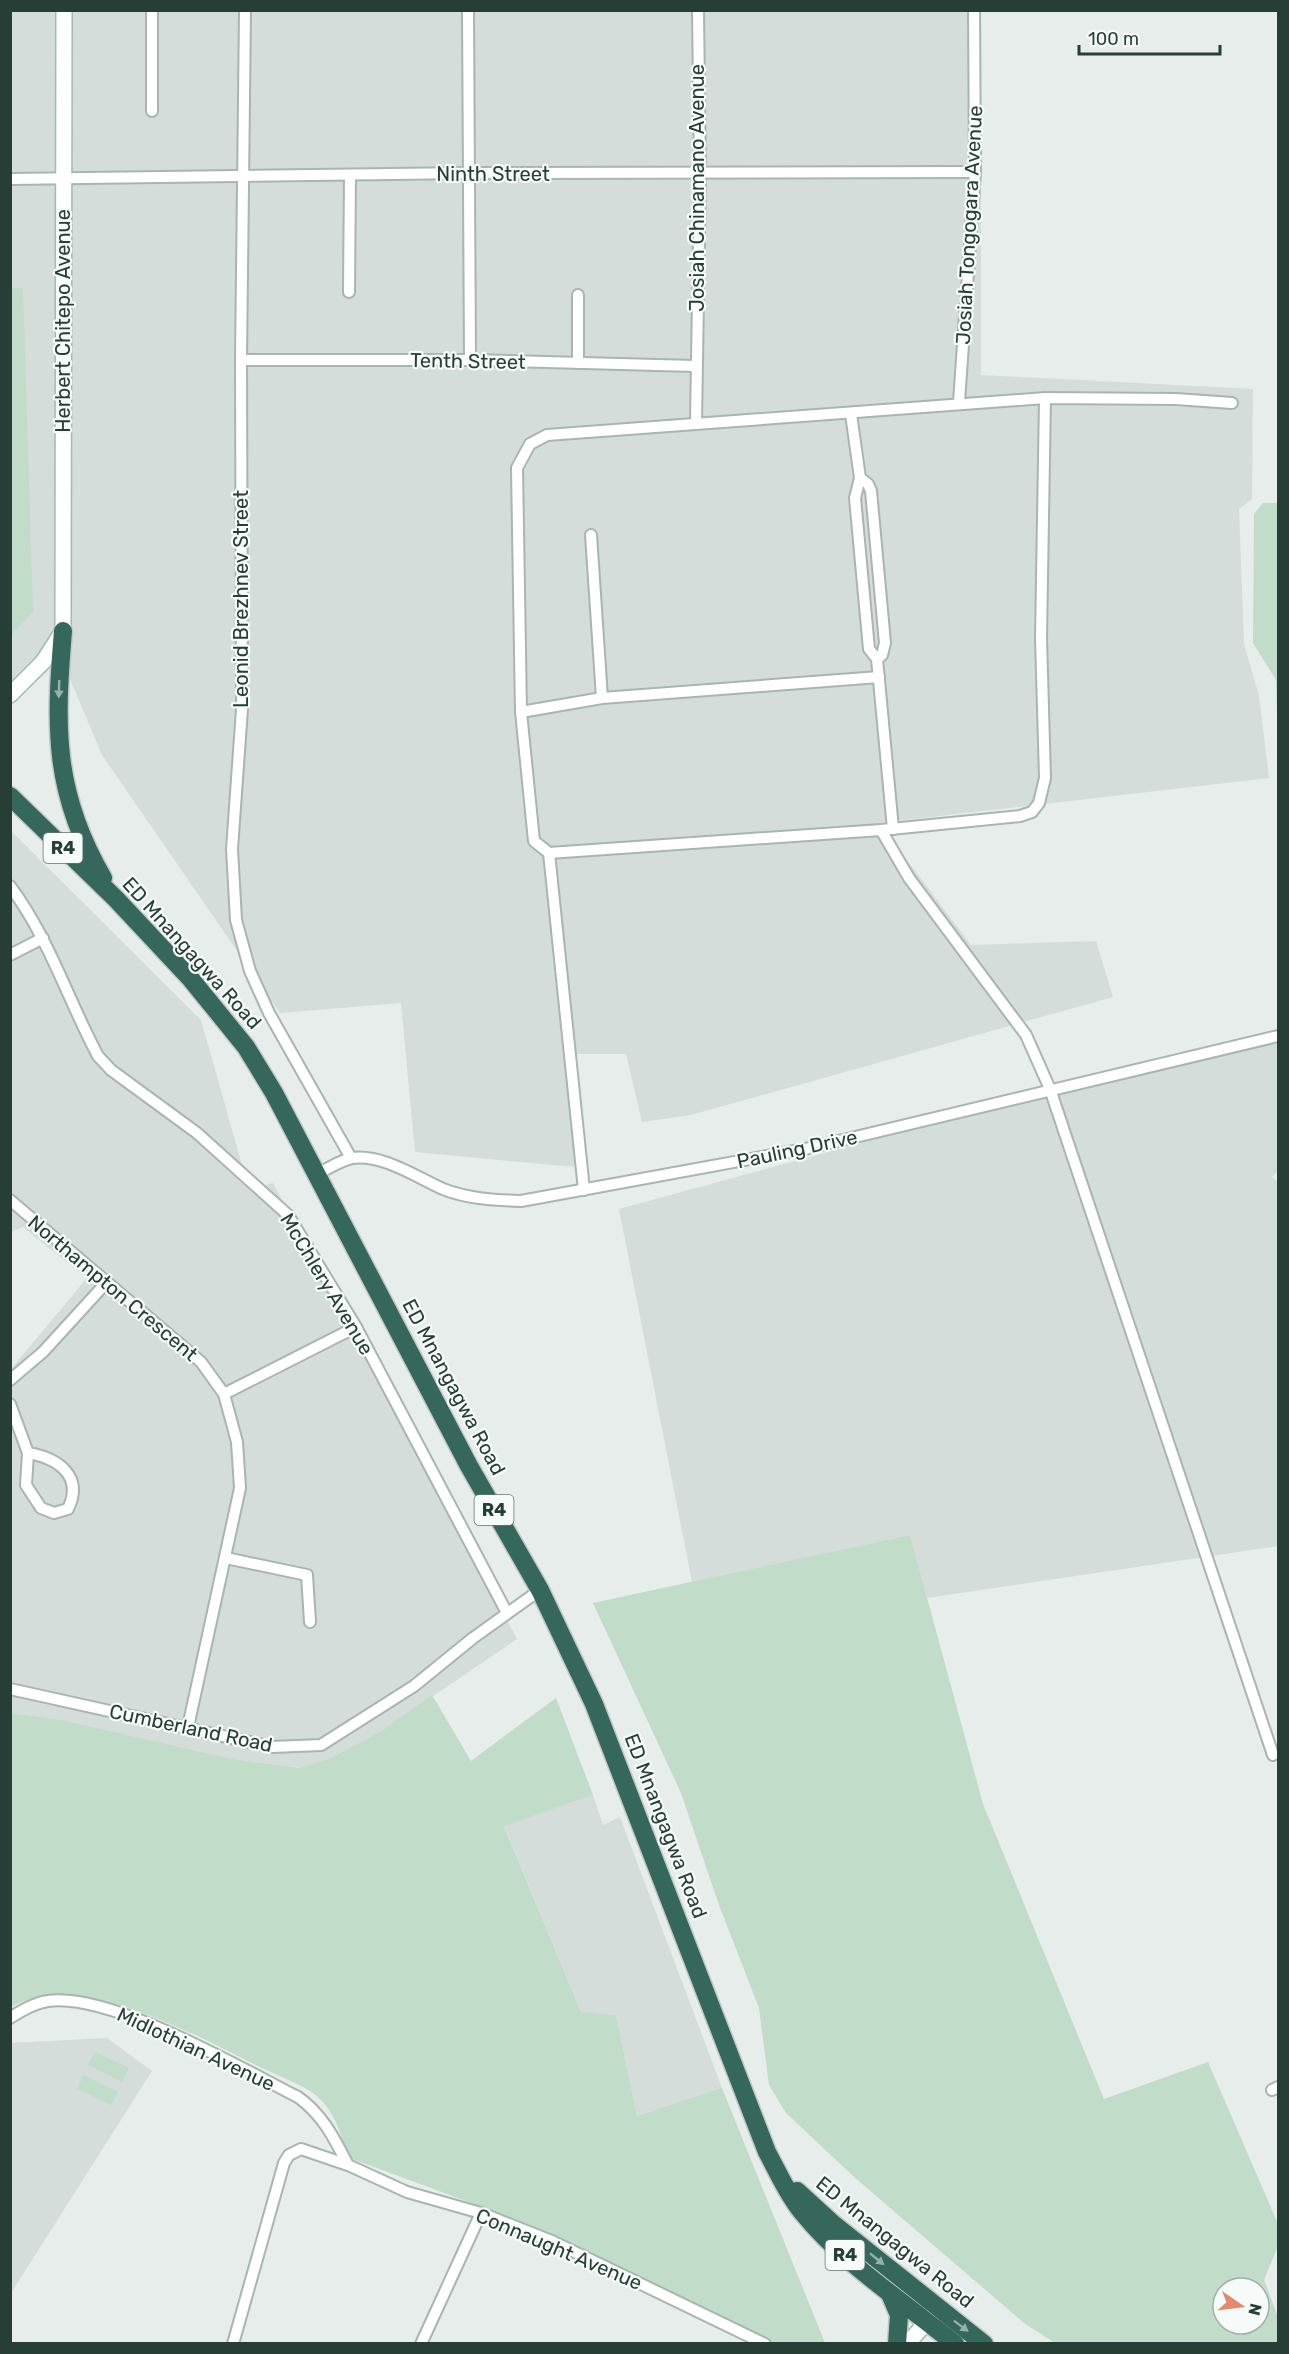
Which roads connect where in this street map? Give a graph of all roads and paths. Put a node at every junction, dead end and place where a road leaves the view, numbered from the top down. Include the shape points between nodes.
1 (64, 10) edge
2 (152, 10) edge
3 (245, 10) edge
4 (468, 10) edge
5 (698, 10) edge
6 (974, 10) edge
7 (152, 111) dead end
8 (975, 172) junction
9 (468, 173) junction
10 (700, 173) junction
11 (350, 175) junction
12 (243, 177) junction
13 (63, 178) junction
14 (10, 179) edge
15 (349, 292) dead end
16 (578, 295) dead end
17 (241, 360) junction
18 (470, 360) junction
19 (578, 363) junction
20 (695, 366) junction
21 (1045, 398) junction
22 (959, 402) junction
23 (1232, 403) dead end
24 (851, 414) junction
25 (696, 424) junction
26 (860, 478) junction
27 (591, 535) dead end
28 (876, 544) junction
29 (861, 547) junction
30 (63, 631) junction
31 (877, 659) junction
32 (879, 677) junction
33 (10, 695) edge
34 (602, 698) junction
35 (521, 712) junction
36 (10, 796) edge
37 (893, 829) junction
38 (881, 830) junction
39 (549, 853) junction
40 (10, 886) edge
41 (116, 899) junction
42 (43, 938) junction
43 (10, 955) edge
44 (1278, 1036) edge
45 (1050, 1089) junction
46 (351, 1158) junction
47 (318, 1173) junction
48 (584, 1190) junction
49 (10, 1200) edge
50 (106, 1283) junction
51 (356, 1327) junction
52 (10, 1380) edge
53 (224, 1394) junction
54 (10, 1404) edge
55 (28, 1453) junction
56 (226, 1558) junction
57 (540, 1590) junction
58 (507, 1613) junction
59 (310, 1623) dead end
60 (10, 1689) edge
61 (188, 1727) junction
62 (1273, 1755) dead end
63 (10, 2018) edge
64 (348, 2165) junction
65 (778, 2173) junction
66 (481, 2212) junction
67 (888, 2289) junction
68 (933, 2315) junction
69 (232, 2343) edge
70 (421, 2343) edge
71 (765, 2343) edge
72 (897, 2343) edge
73 (907, 2343) edge
74 (955, 2343) edge
75 (984, 2343) edge

1 - 13 main road, Herbert Chitepo Avenue
2 - 7 street
3 - 12 street, Leonid Brezhnev Street
4 - 9 street
5 - 10 street, Josiah Chinamano Avenue
6 - 8 street, Josiah Tongogara Avenue
8 - 10 street, Ninth Street
8 - 22 street, Josiah Tongogara Avenue
9 - 10 street, Ninth Street
9 - 11 street, Ninth Street
9 - 18 street
10 - 20 street, Josiah Chinamano Avenue
11 - 12 street, Ninth Street
11 - 15 street
12 - 13 street, Ninth Street
12 - 17 street, Leonid Brezhnev Street
13 - 14 street, Ninth Street
13 - 30 main road, Herbert Chitepo Avenue
16 - 19 street
17 - 18 street, Tenth Street
17 - 46 street, Leonid Brezhnev Street via 242,709 232,849 236,921 250,970 269,1013
18 - 19 street, Tenth Street
19 - 20 street, Tenth Street
20 - 25 street, Josiah Chinamano Avenue
21 - 22 street
21 - 23 street
21 - 37 street via 1041,638 1045,778 1039,803 1032,812 1020,816
22 - 24 street
24 - 25 street
24 - 26 street
25 - 35 street via 547,435 530,444 522,455 517,468
26 - 28 street via 871,491
26 - 29 street via 854,491
27 - 34 street
28 - 29 street
28 - 31 street via 885,642 882,656
29 - 31 street via 869,649
30 - 33 main road via 43,662
30 -> 41 highway via 58,691 62,772 68,803 82,838
31 - 32 street
32 - 34 street
32 - 37 street
34 - 35 street
35 - 39 street via 534,842
36 - 41 highway, ED Mnangagwa Road / R4
37 - 38 street
38 - 39 street
38 - 45 street via 909,878 1026,1035
39 - 48 street
40 - 42 street, McChlery Avenue
41 - 47 highway, ED Mnangagwa Road / R4 via 190,978 246,1047
42 - 43 street
42 - 51 street, McChlery Avenue via 98,1056 111,1070 197,1133 288,1215
44 - 45 street, Pauling Drive
45 - 48 street, Pauling Drive via 805,1149
45 - 62 street
46 - 47 street
46 - 48 street, Pauling Drive via 376,1161 445,1189 484,1199 521,1201
47 - 57 highway, ED Mnangagwa Road / R4 via 469,1466
49 - 50 street, Northampton Crescent
50 - 52 street via 43,1352
50 - 53 street, Northampton Crescent via 201,1362
51 - 53 street
51 - 58 street, McChlery Avenue
53 - 56 street, Northampton Crescent via 237,1442 240,1488
54 - 55 street
55 - 55 street via 56,1462 68,1473 74,1497 68,1509 54,1513 41,1508 26,1485
56 - 59 street via 307,1575
56 - 61 street, Northampton Crescent
57 - 58 street, Cumberland Road
57 - 65 highway, ED Mnangagwa Road / R4 via 602,1724
58 - 61 street, Cumberland Road via 414,1686 321,1745 272,1747
60 - 61 street, Cumberland Road
63 - 64 street, Midlothian Avenue via 33,2005 63,2001 108,2009 158,2028 305,2102 326,2123
64 - 66 street, Connaught Avenue via 407,2193
64 - 69 street, Connaught Avenue via 308,2150 289,2155
65 - 67 highway, ED Mnangagwa Road / R4 via 792,2198 819,2230
65 -> 68 highway, ED Mnangagwa Road / R4
66 - 70 street
66 - 71 street, Connaught Avenue via 554,2242
67 - 68 highway, ED Mnangagwa Road / R4
67 - 72 highway via 899,2315
68 - 73 main road
68 - 74 highway, ED Mnangagwa Road / R4
68 -> 75 highway, ED Mnangagwa Road / R4

